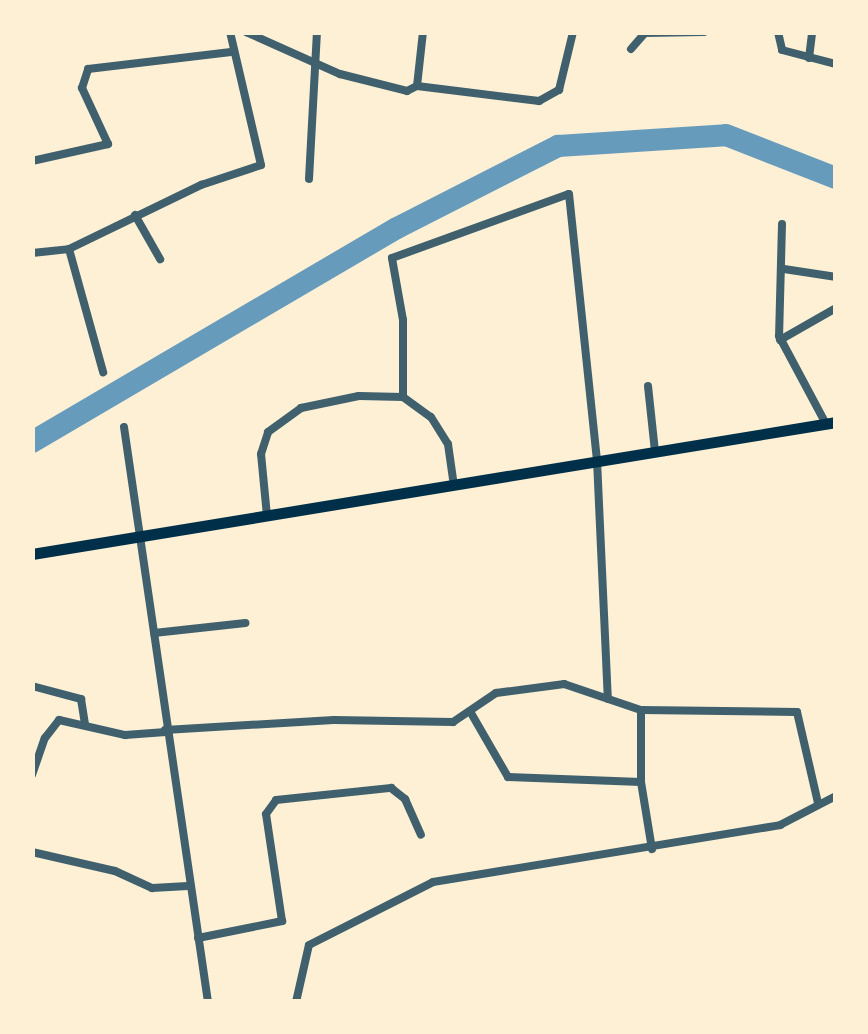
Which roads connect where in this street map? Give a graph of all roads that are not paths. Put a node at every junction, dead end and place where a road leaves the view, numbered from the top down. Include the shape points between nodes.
1 (230, 32) edge
2 (246, 32) edge
3 (317, 32) edge
4 (423, 32) edge
5 (573, 32) edge
6 (704, 32) edge
7 (778, 32) edge
8 (812, 32) edge
9 (631, 49) dead end
10 (231, 52) junction
11 (809, 58) junction
12 (314, 64) junction
13 (836, 64) edge
14 (418, 86) junction
15 (32, 161) edge
16 (308, 179) dead end
17 (136, 216) junction
18 (782, 224) dead end
19 (69, 248) junction
20 (32, 253) edge
21 (160, 259) dead end
22 (784, 269) junction
23 (836, 276) edge
24 (836, 308) edge
25 (780, 340) junction
26 (103, 372) dead end
27 (648, 386) dead end
28 (402, 397) junction
29 (831, 423) edge
30 (124, 427) dead end
31 (655, 451) junction
32 (598, 460) junction
33 (454, 486) junction
34 (266, 516) junction
35 (139, 536) junction
36 (32, 554) edge
37 (245, 622) dead end
38 (154, 633) junction
39 (32, 686) edge
40 (608, 699) junction
41 (641, 710) junction
42 (471, 713) junction
43 (85, 724) junction
44 (165, 731) junction
45 (32, 775) edge
46 (641, 782) junction
47 (836, 796) edge
48 (818, 803) junction
49 (421, 835) dead end
50 (652, 849) junction
51 (32, 852) edge
52 (188, 886) junction
53 (198, 938) junction
54 (208, 1002) edge
55 (296, 1002) edge

1 - 10 street
2 - 12 street
3 - 12 street
4 - 14 street
5 - 14 street via 551,99
6 - 9 street via 645,33
7 - 11 street via 782,50
8 - 11 street
10 - 15 street via 88,69 82,88 108,144
10 - 17 street via 261,164
11 - 13 street
12 - 14 street via 407,91
12 - 16 street
17 - 19 street
17 - 21 street
18 - 22 street
19 - 20 street
19 - 26 street
22 - 23 street
22 - 25 street
24 - 25 street
25 - 29 street
27 - 31 street
28 - 32 street via 403,320 392,258 569,194
28 - 33 street via 440,426
28 - 34 street via 359,396 302,408 276,422 261,454
29 - 31 main road
30 - 35 street
31 - 32 main road
32 - 33 main road
32 - 40 street
33 - 34 main road
34 - 35 main road
35 - 36 main road
35 - 38 street
37 - 38 street
38 - 44 street
39 - 43 street via 81,698
40 - 41 street
40 - 42 street via 552,684 496,693
41 - 46 street
41 - 48 street via 796,712
42 - 44 street via 444,723 334,720
42 - 46 street via 508,777
43 - 44 street via 125,735
43 - 45 street via 55,722
44 - 52 street
46 - 50 street
47 - 48 street
48 - 50 street via 780,825
49 - 53 street via 406,799 391,788 276,800 266,814 282,921
50 - 55 street via 487,868 433,882 309,945
51 - 52 street via 114,871 152,888
52 - 53 street
53 - 54 street

